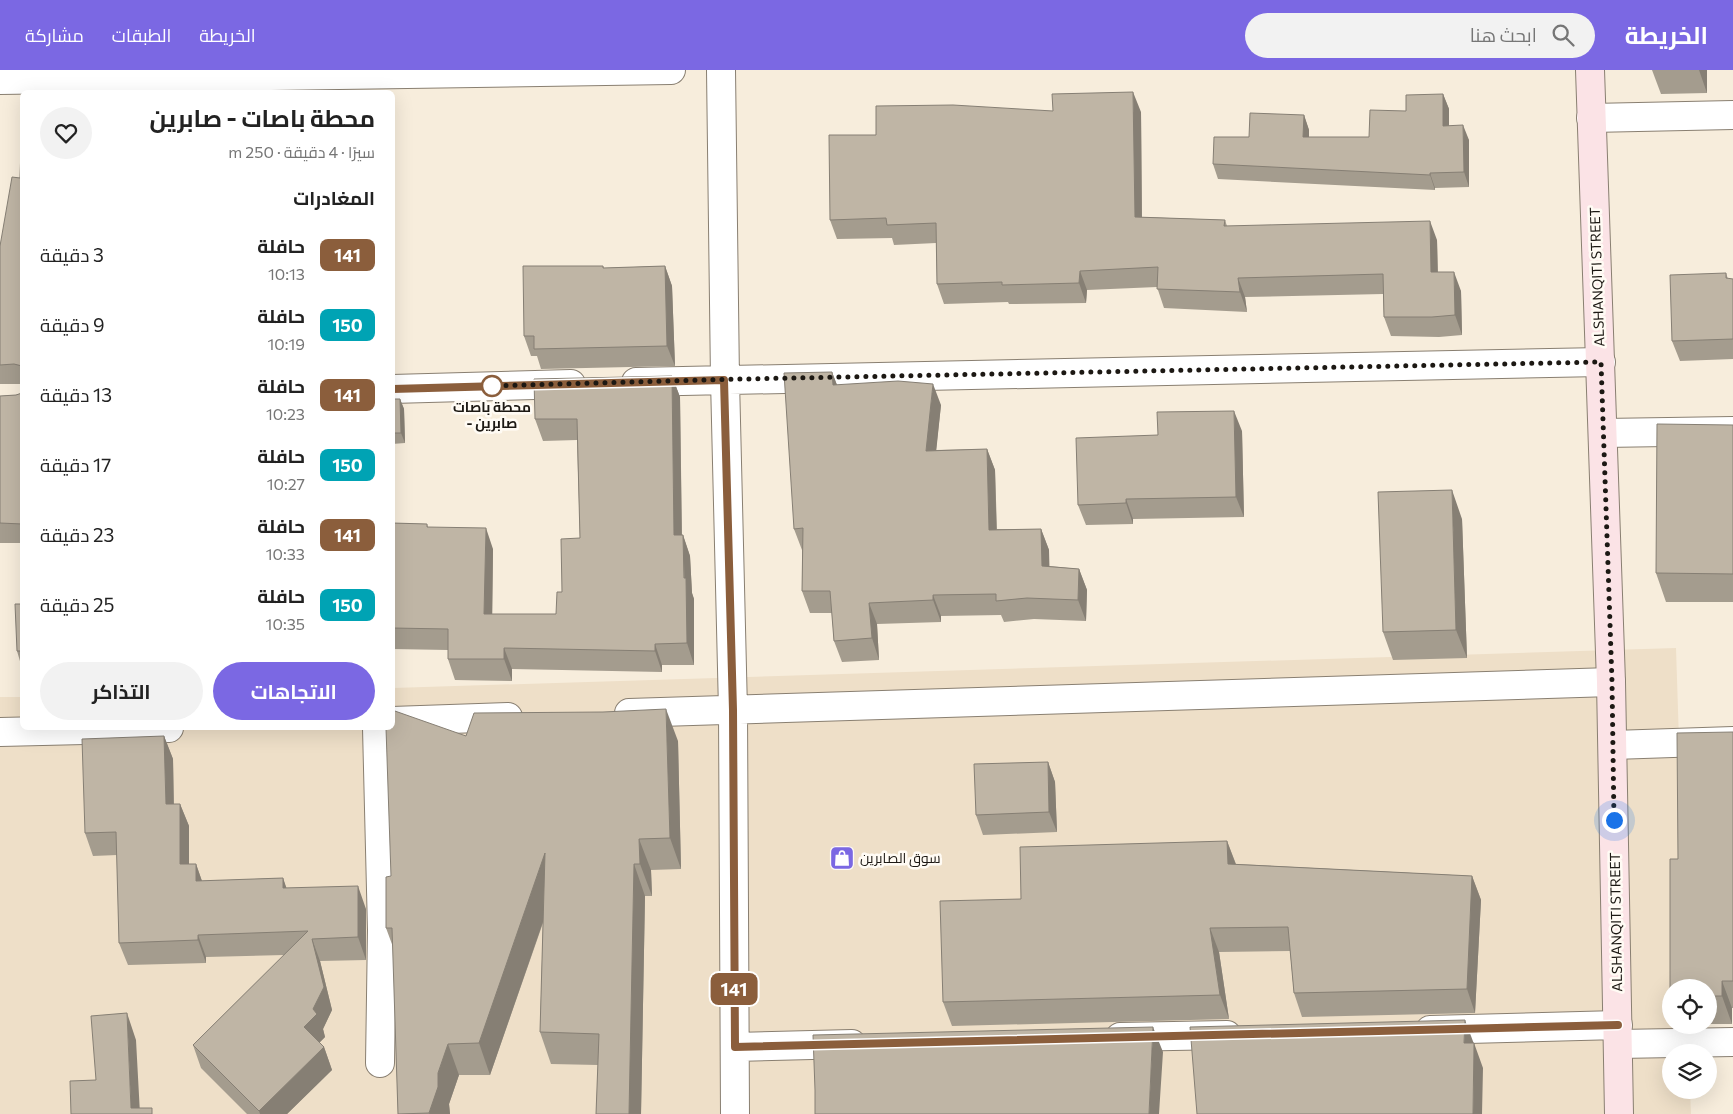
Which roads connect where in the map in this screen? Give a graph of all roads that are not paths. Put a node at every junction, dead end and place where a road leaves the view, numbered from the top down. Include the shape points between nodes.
1 (671, 70) edge
2 (721, 70) edge
3 (1590, 70) edge
4 (0, 80) edge
5 (305, 80) edge
6 (1733, 115) edge
7 (1591, 118) junction
8 (1601, 362) junction
9 (724, 380) junction
10 (395, 389) edge
11 (1733, 431) edge
12 (1603, 433) junction
13 (1612, 682) junction
14 (733, 710) junction
15 (606, 714) edge
16 (528, 717) edge
17 (395, 722) edge
18 (84, 730) edge
19 (377, 730) edge
20 (0, 732) edge
21 (1733, 741) edge
22 (1613, 745) junction
23 (1410, 1030) edge
24 (1251, 1034) edge
25 (1618, 1035) junction
26 (1092, 1038) edge
27 (1733, 1042) edge
28 (874, 1044) edge
29 (735, 1047) junction
30 (380, 1063) dead end
31 (735, 1114) edge
32 (1619, 1114) edge

1 - 5 street
2 - 9 street
3 - 7 street, ALSHANQITI STREET
4 - 5 street
6 - 7 street
7 - 8 street, ALSHANQITI STREET
8 - 9 street
8 - 12 street, ALSHANQITI STREET
9 - 10 street
9 - 14 street
11 - 12 street
12 - 13 street, ALSHANQITI STREET
13 - 14 street
13 - 22 street, ALSHANQITI STREET
14 - 15 street
14 - 29 street
16 - 17 street
18 - 20 street
19 - 30 street via 382,930
21 - 22 street
22 - 25 street, ALSHANQITI STREET
23 - 25 street
24 - 26 street
25 - 27 street
25 - 32 street, ALSHANQITI STREET
28 - 29 street
29 - 31 street

